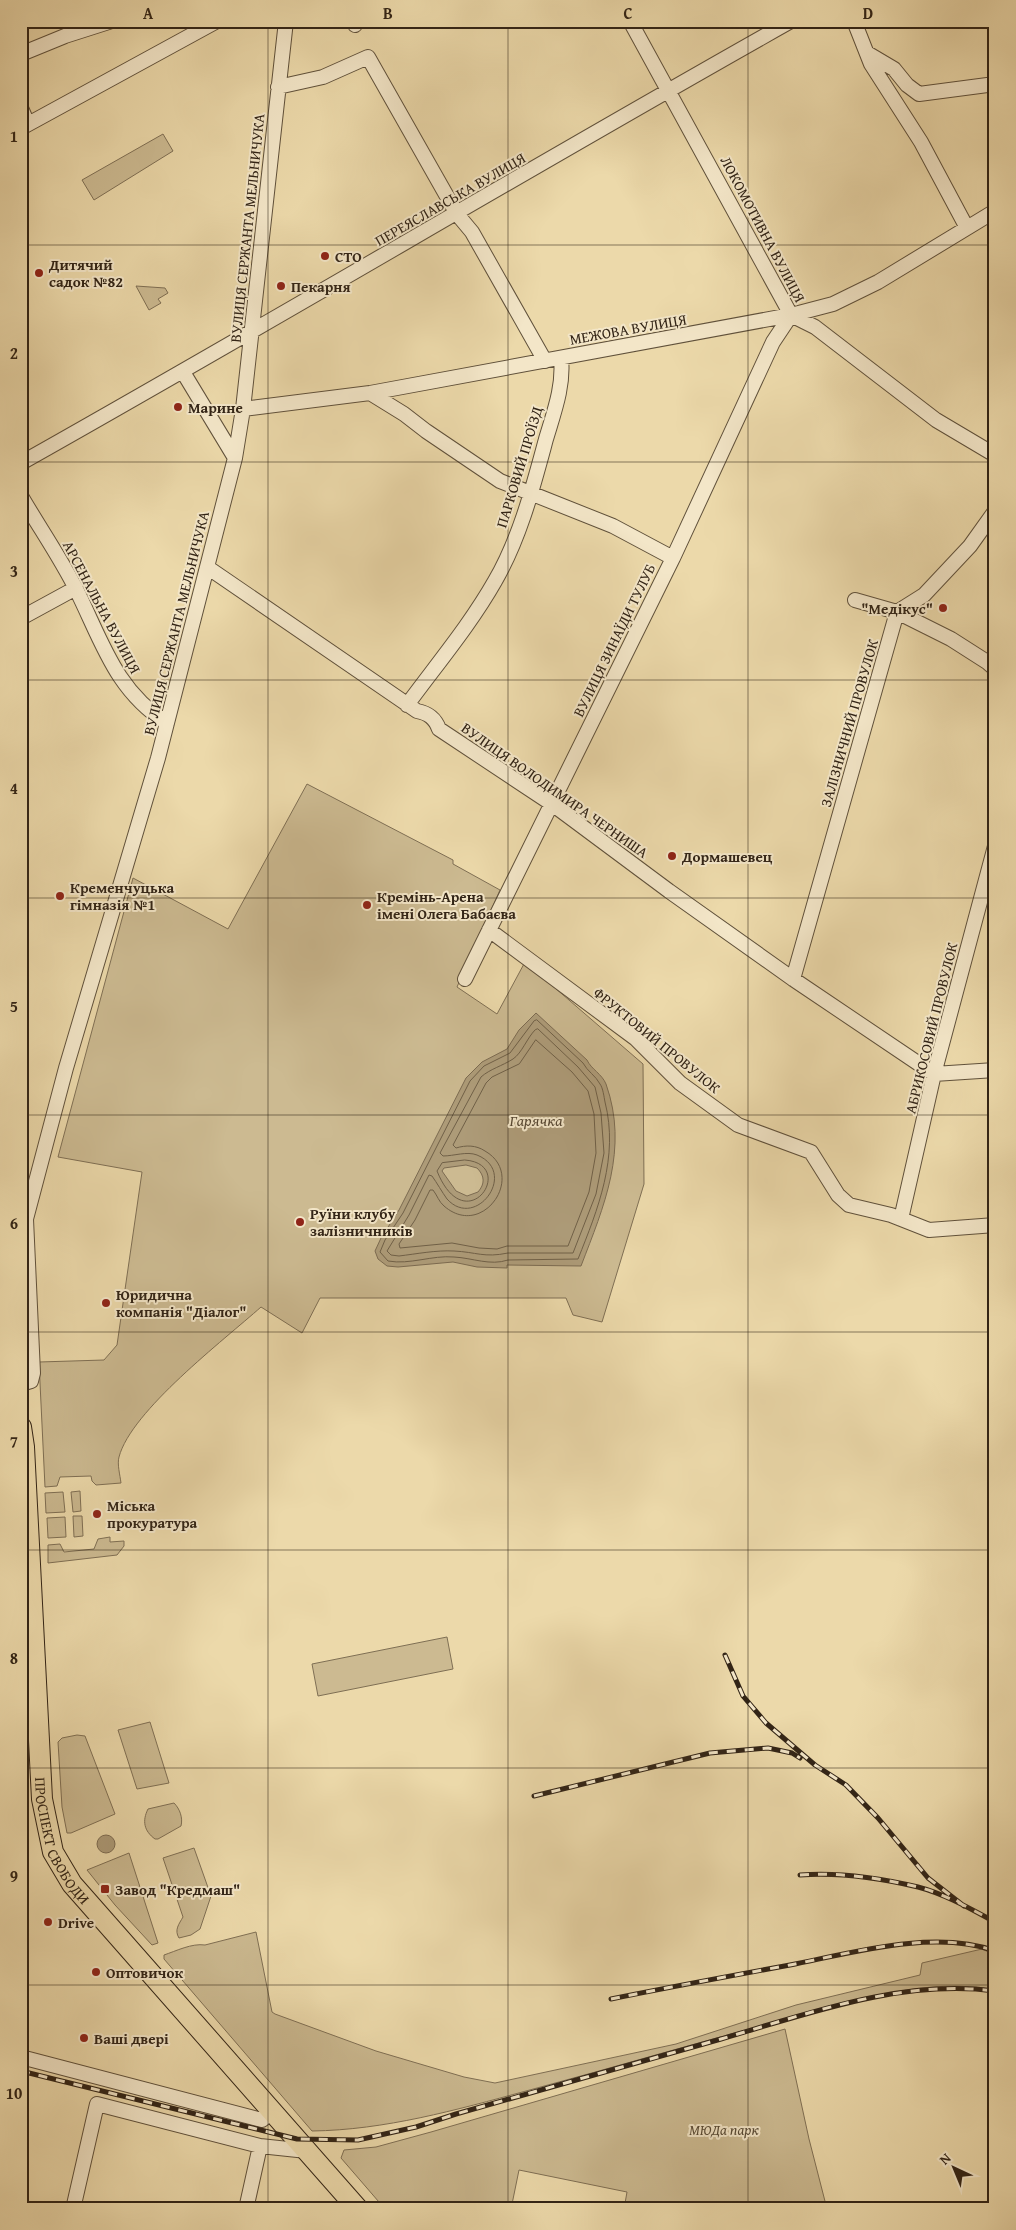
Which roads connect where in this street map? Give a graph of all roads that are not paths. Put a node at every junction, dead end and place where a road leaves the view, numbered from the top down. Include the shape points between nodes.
1 (112, 21) edge
2 (217, 21) edge
3 (286, 21) edge
4 (630, 21) edge
5 (791, 21) edge
6 (854, 21) edge
7 (867, 53) junction
8 (21, 54) edge
9 (995, 84) edge
10 (278, 87) junction
11 (669, 90) junction
12 (21, 108) edge
13 (25, 126) edge
14 (995, 211) edge
15 (457, 214) junction
16 (967, 228) junction
17 (791, 315) junction
18 (252, 331) junction
19 (561, 358) junction
20 (545, 361) junction
21 (183, 372) junction
22 (370, 393) junction
23 (243, 409) junction
24 (995, 455) edge
25 (235, 458) junction
26 (21, 463) edge
27 (532, 493) junction
28 (21, 496) edge
29 (995, 511) edge
30 (673, 558) junction
31 (207, 567) junction
32 (76, 588) junction
33 (854, 600) dead end
34 (897, 612) junction
35 (21, 618) edge
36 (995, 669) edge
37 (407, 705) junction
38 (167, 724) junction
39 (552, 804) junction
40 (995, 846) edge
41 (489, 930) junction
42 (793, 979) junction
43 (465, 980) dead end
44 (995, 1070) edge
45 (934, 1074) junction
46 (901, 1219) junction
47 (24, 1221) edge
48 (995, 1225) edge
49 (21, 1384) edge
50 (21, 1427) edge
51 (21, 2057) edge
52 (272, 2111) junction
53 (260, 2146) junction
54 (307, 2151) junction
55 (73, 2209) edge
56 (246, 2209) edge
57 (358, 2209) edge

1 - 8 street
2 - 13 street
3 - 10 street, ВУЛИЦЯ СЕРЖАНТА МЕЛЬНИЧУКА
4 - 11 street, ЛОКОМОТИВНА ВУЛИЦЯ
5 - 11 street, ПЕРЕЯСЛАВСЬКА ВУЛИЦЯ
6 - 7 street
7 - 9 street via 894,69 919,94
7 - 16 street via 921,142
10 - 15 street via 322,77 368,58
10 - 18 street, ВУЛИЦЯ СЕРЖАНТА МЕЛЬНИЧУКА
11 - 15 street, ПЕРЕЯСЛАВСЬКА ВУЛИЦЯ
11 - 17 street, ЛОКОМОТИВНА ВУЛИЦЯ
12 - 13 street
14 - 16 street, МЕЖОВА ВУЛИЦЯ
15 - 18 street, ПЕРЕЯСЛАВСЬКА ВУЛИЦЯ
15 - 20 street via 472,232
16 - 17 street, МЕЖОВА ВУЛИЦЯ via 878,282 834,304
17 - 19 street, МЕЖОВА ВУЛИЦЯ
17 - 24 street, ЛОКОМОТИВНА ВУЛИЦЯ via 815,327 936,420
17 - 30 street, ВУЛИЦЯ ЗИНАЇДИ ТУЛУБ via 772,342
18 - 21 street, ПЕРЕЯСЛАВСЬКА ВУЛИЦЯ
18 - 23 street, ВУЛИЦЯ СЕРЖАНТА МЕЛЬНИЧУКА
19 - 20 street, МЕЖОВА ВУЛИЦЯ
19 - 27 street, ПАРКОВИЙ ПРОЇЗД via 560,390
20 - 22 street, МЕЖОВА ВУЛИЦЯ
21 - 25 street
21 - 26 street, ПЕРЕЯСЛАВСЬКА ВУЛИЦЯ
22 - 23 street, МЕЖОВА ВУЛИЦЯ
22 - 27 street via 500,481
23 - 25 street, ВУЛИЦЯ СЕРЖАНТА МЕЛЬНИЧУКА
25 - 31 street, ВУЛИЦЯ СЕРЖАНТА МЕЛЬНИЧУКА
27 - 30 street via 613,526
27 - 37 street, ПАРКОВИЙ ПРОЇЗД via 495,581
28 - 32 street, АРСЕНАЛЬНА ВУЛИЦЯ
29 - 34 street via 970,546 924,595
30 - 39 street, ВУЛИЦЯ ЗИНАЇДИ ТУЛУБ
31 - 37 street, ВУЛИЦЯ ВОЛОДИМИРА ЧЕРНИША
31 - 38 street, ВУЛИЦЯ СЕРЖАНТА МЕЛЬНИЧУКА
32 - 35 street
32 - 38 street, АРСЕНАЛЬНА ВУЛИЦЯ via 110,664 149,712
33 - 34 street
34 - 36 street via 950,639
34 - 42 street, ЗАЛІЗНИЧНИЙ ПРОВУЛОК
37 - 39 street, ВУЛИЦЯ ВОЛОДИМИРА ЧЕРНИША via 431,717 439,728
38 - 47 street, ВУЛИЦЯ СЕРЖАНТА МЕЛЬНИЧУКА
39 - 41 street, ВУЛИЦЯ ЗИНАЇДИ ТУЛУБ
39 - 42 street, ВУЛИЦЯ ВОЛОДИМИРА ЧЕРНИША
40 - 45 street, АБРИКОСОВИЙ ПРОВУЛОК
41 - 43 street, ВУЛИЦЯ ЗИНАЇДИ ТУЛУБ
41 - 46 street, ФРУКТОВИЙ ПРОВУЛОК via 636,1039 680,1082 738,1125 811,1152 838,1195 849,1204
42 - 45 street, ВУЛИЦЯ ВОЛОДИМИРА ЧЕРНИША
44 - 45 street
45 - 46 street, АБРИКОСОВИЙ ПРОВУЛОК
46 - 48 street, ФРУКТОВИЙ ПРОВУЛОК via 930,1230
47 - 49 street, ВУЛИЦЯ СЕРЖАНТА МЕЛЬНИЧУКА via 33,1373 31,1381
50 - 52 highway, ПРОСПЕКТ СВОБОДИ via 42,1799 53,1852 72,1884
51 - 52 street via 262,2120
52 - 54 highway, ПРОСПЕКТ СВОБОДИ
53 - 54 street
53 - 55 street via 97,2104
53 - 56 street
54 - 57 highway, ПРОСПЕКТ СВОБОДИ

